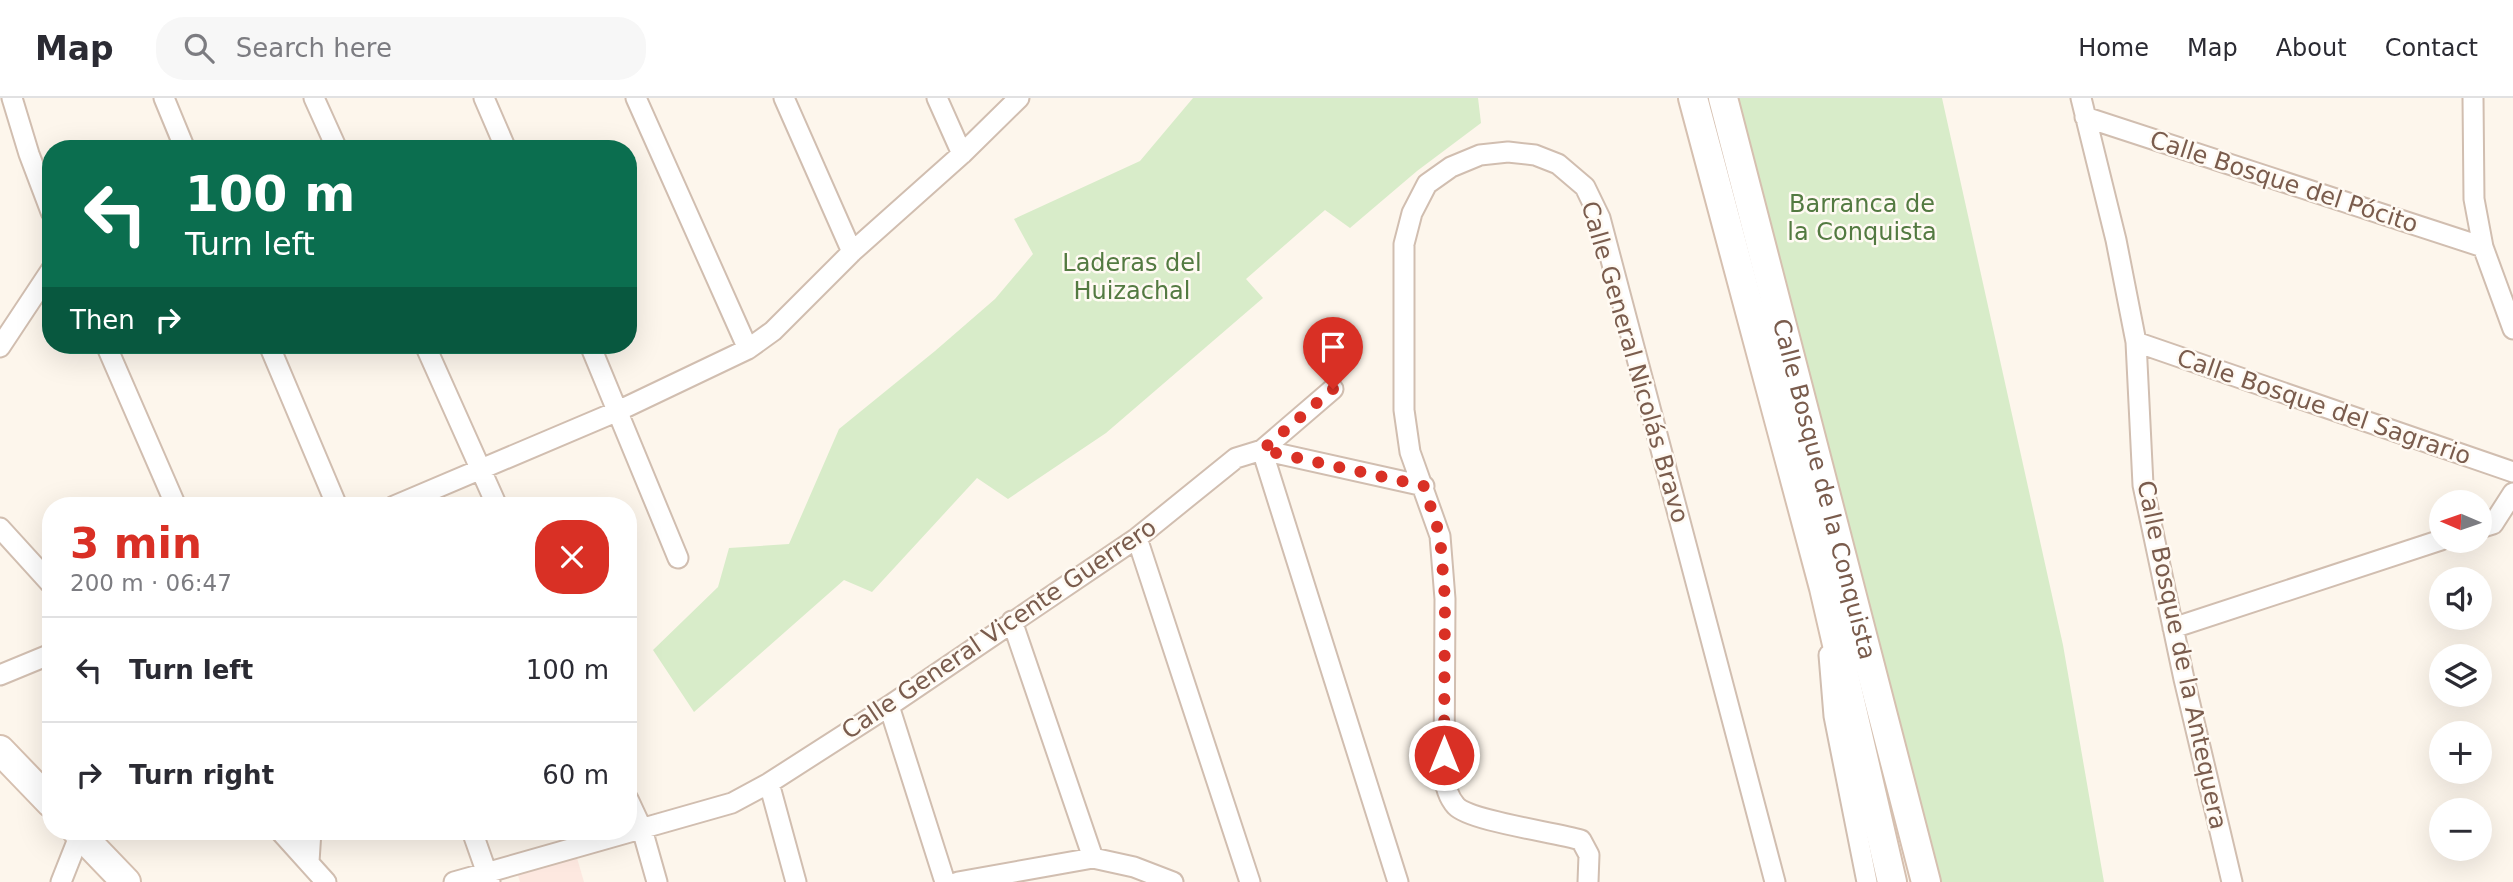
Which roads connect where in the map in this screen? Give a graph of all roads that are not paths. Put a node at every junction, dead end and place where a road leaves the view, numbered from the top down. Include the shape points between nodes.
1 (12, 98) edge
2 (164, 98) edge
3 (314, 98) edge
4 (484, 98) edge
5 (636, 98) edge
6 (784, 98) edge
7 (937, 98) edge
8 (1019, 98) edge
9 (1693, 98) edge
10 (1723, 98) edge
11 (2473, 98) edge
12 (2083, 107) edge
13 (181, 140) edge
14 (333, 140) edge
15 (502, 140) edge
16 (962, 154) junction
17 (42, 188) edge
18 (2483, 247) junction
19 (852, 252) junction
20 (42, 284) edge
21 (2513, 329) edge
22 (2136, 342) junction
23 (0, 347) edge
24 (748, 349) junction
25 (110, 354) edge
26 (273, 354) edge
27 (429, 354) edge
28 (594, 354) edge
29 (1333, 389) dead end
30 (618, 411) junction
31 (1262, 450) junction
32 (481, 470) junction
33 (2513, 472) edge
34 (1424, 486) junction
35 (2513, 493) edge
36 (172, 497) edge
37 (333, 497) edge
38 (416, 497) edge
39 (493, 497) edge
40 (2492, 524) edge
41 (0, 528) edge
42 (1137, 538) junction
43 (2429, 544) edge
44 (678, 558) dead end
45 (42, 574) edge
46 (1824, 588) junction
47 (1012, 621) junction
48 (2173, 628) junction
49 (42, 658) edge
50 (0, 674) edge
51 (889, 706) junction
52 (0, 750) edge
53 (769, 783) junction
54 (42, 794) edge
55 (637, 818) edge
56 (642, 829) junction
57 (637, 831) edge
58 (76, 840) edge
59 (86, 840) edge
60 (288, 840) edge
61 (310, 840) edge
62 (475, 840) edge
63 (607, 840) edge
64 (1093, 858) junction
65 (309, 862) junction
66 (488, 878) edge
67 (61, 882) edge
68 (126, 882) edge
69 (326, 882) edge
70 (454, 882) edge
71 (657, 882) edge
72 (796, 882) edge
73 (945, 882) edge
74 (958, 882) edge
75 (1173, 882) edge
76 (1250, 882) edge
77 (1398, 882) edge
78 (1588, 882) edge
79 (1775, 882) edge
80 (1867, 882) edge
81 (1892, 882) edge
82 (1926, 882) edge
83 (2232, 882) edge

1 - 17 street
2 - 13 street
3 - 14 street
4 - 15 street
5 - 24 street
6 - 19 street
7 - 16 street
8 - 16 street
9 - 46 main road, Calle Bosque de la Conquista
10 - 82 main road, Calle Bosque de la Conquista
11 - 18 street via 2474,199
12 - 18 street, Calle Bosque del Pócito
12 - 22 street, Calle Bosque de la Antequera
16 - 19 street
18 - 21 street
19 - 24 street via 773,331
20 - 23 street
22 - 33 street, Calle Bosque del Sagrario
22 - 48 street, Calle Bosque de la Antequera via 2143,485
24 - 30 street
25 - 36 street
26 - 37 street
27 - 32 street
28 - 30 street
29 - 31 street, Calle General Vicente Guerrero
30 - 32 street
30 - 44 street
31 - 34 street
31 - 42 street, Calle General Vicente Guerrero via 1236,458
31 - 77 street
32 - 38 street
32 - 39 street
34 - 78 street, Calle General Nicolás Bravo via 1440,536 1445,599 1444,776 1448,793 1457,807 1473,816 1581,840 1589,855
34 - 79 street, Calle General Nicolás Bravo via 1410,452 1404,410 1404,244 1412,213 1427,184 1451,167 1480,155 1535,155 1558,164 1585,187 1600,218
35 - 40 street
41 - 45 street
42 - 47 street, Calle General Vicente Guerrero
42 - 76 street
43 - 48 street
46 - 80 street via 1834,716
46 - 81 main road, Calle Bosque de la Conquista
47 - 51 street, Calle General Vicente Guerrero
47 - 64 street
48 - 83 street, Calle Bosque de la Antequera
49 - 50 street
51 - 53 street, Calle General Vicente Guerrero
51 - 73 street
52 - 54 main road
53 - 56 street, Calle General Vicente Guerrero via 732,803
53 - 72 street
55 - 56 street
56 - 57 street, Calle General Vicente Guerrero
56 - 71 street
58 - 67 street
59 - 68 main road
60 - 65 street
61 - 65 street
62 - 66 street
63 - 66 street, Calle General Vicente Guerrero
64 - 74 street
64 - 75 street
65 - 69 street
66 - 70 street, Calle General Vicente Guerrero

